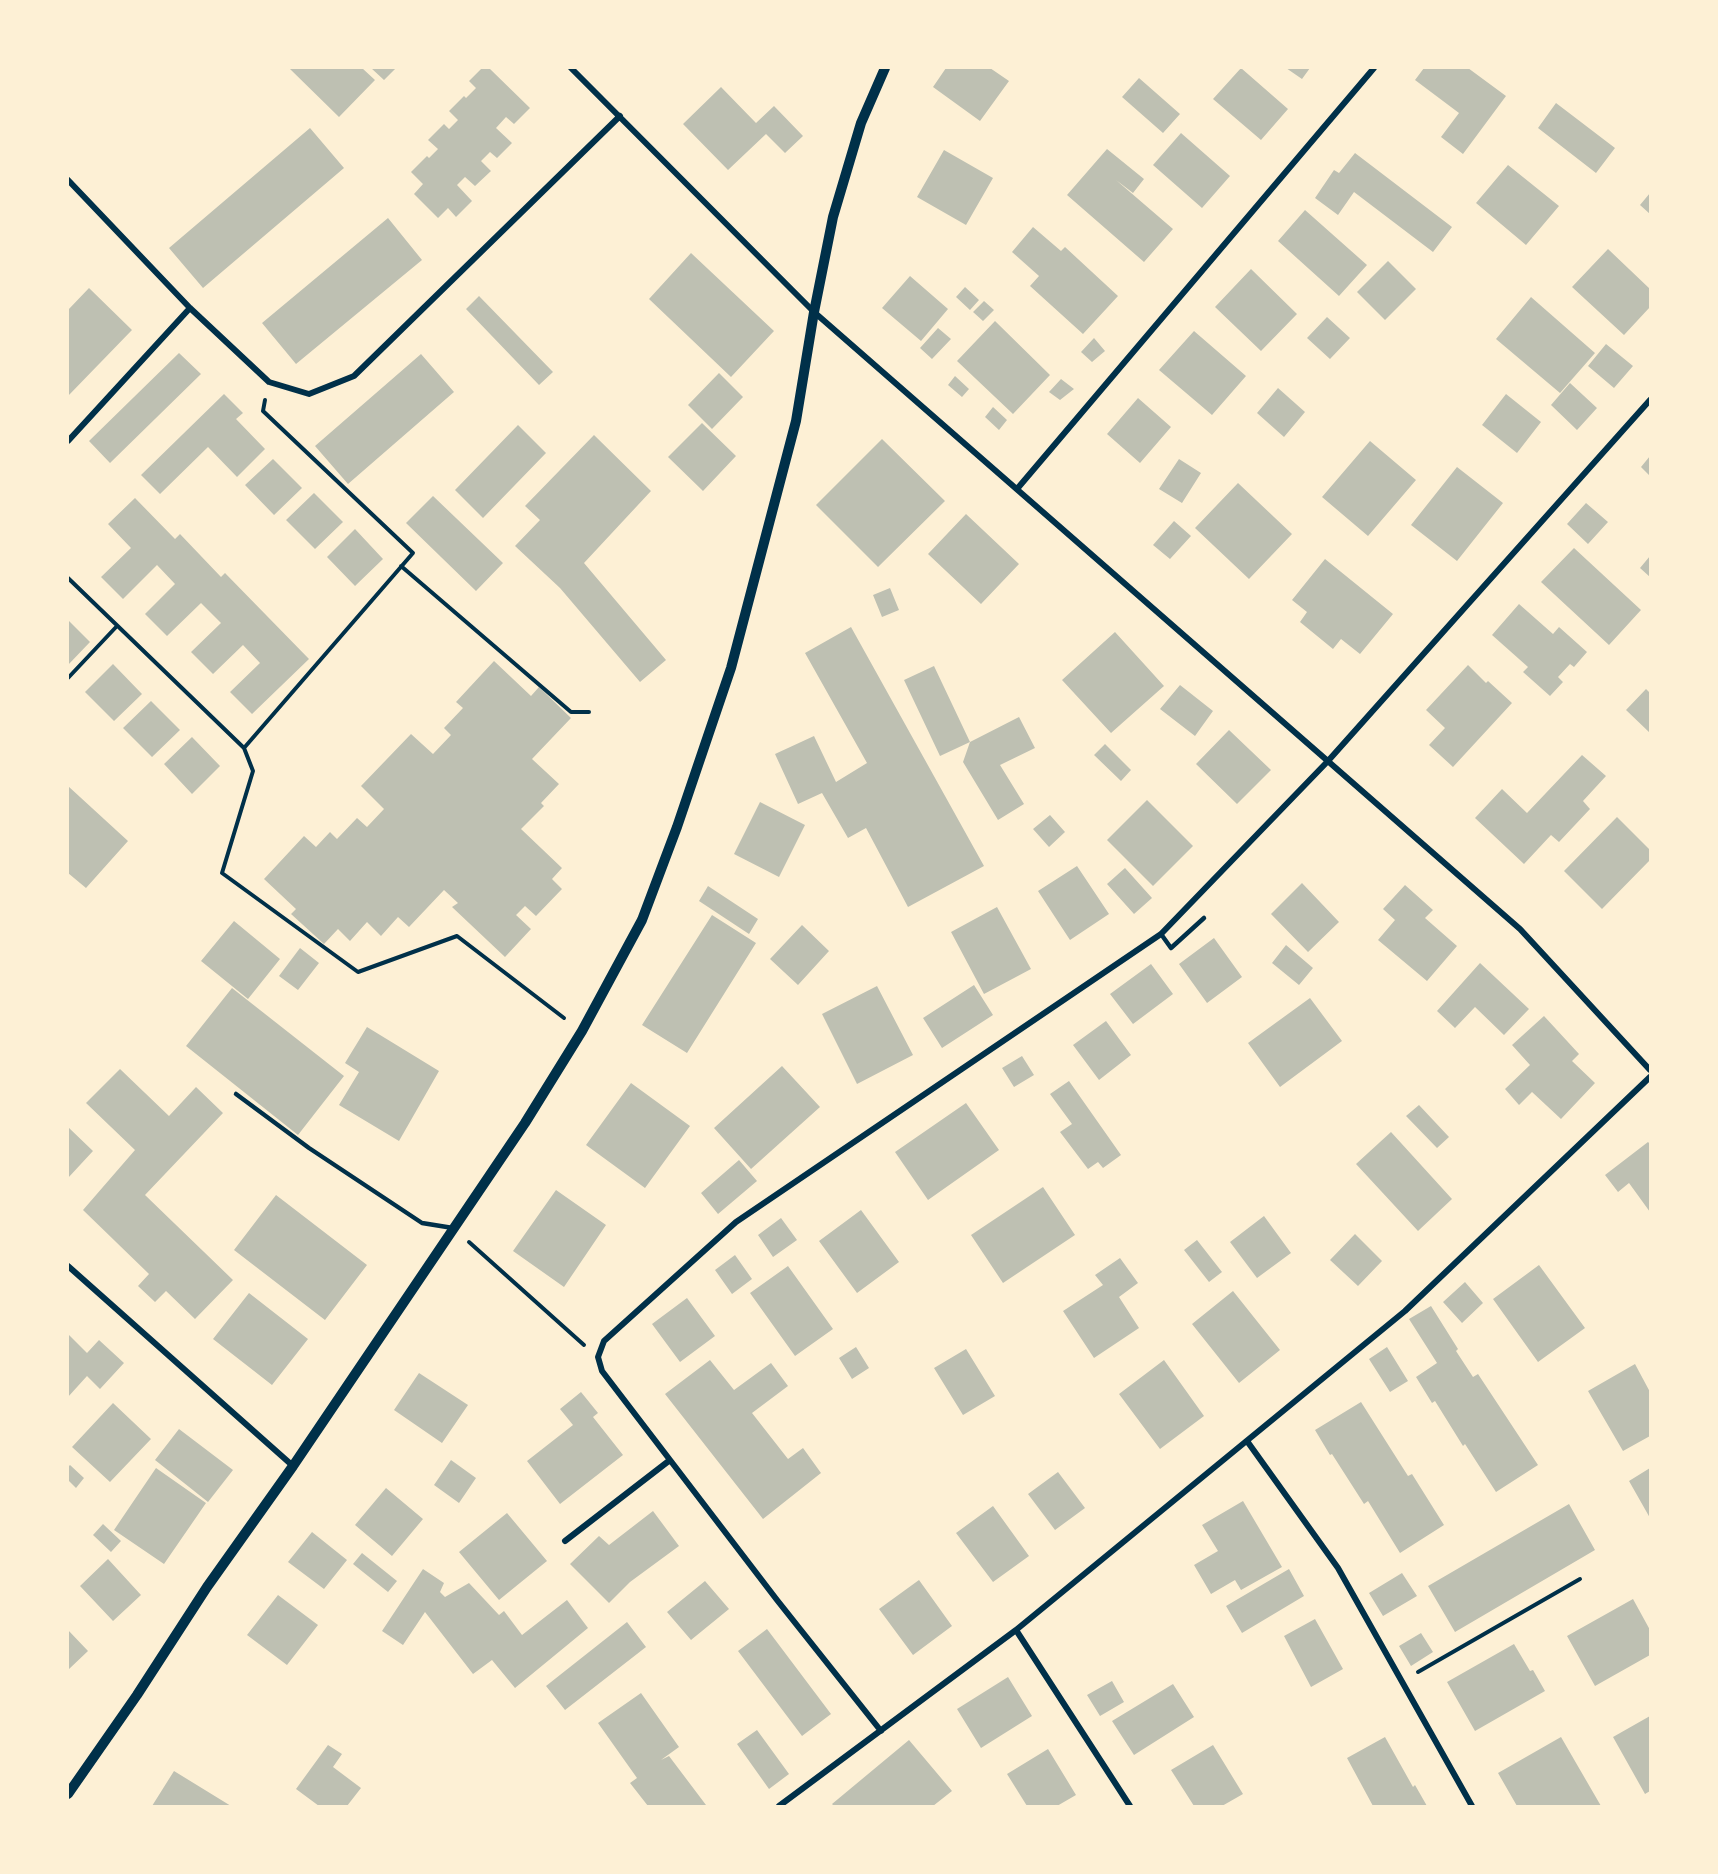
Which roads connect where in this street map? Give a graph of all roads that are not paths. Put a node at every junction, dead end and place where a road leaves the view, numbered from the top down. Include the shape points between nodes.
1 (571, 68) edge
2 (885, 68) edge
3 (1374, 68) edge
4 (620, 116) junction
5 (68, 180) edge
6 (190, 308) junction
7 (814, 312) junction
8 (1650, 400) edge
9 (68, 441) edge
10 (1017, 489) junction
11 (1328, 761) junction
12 (1204, 918) dead end
13 (1161, 934) junction
14 (1650, 1070) edge
15 (1650, 1077) edge
16 (236, 1095) dead end
17 (453, 1228) junction
18 (68, 1266) edge
19 (1247, 1441) junction
20 (670, 1460) junction
21 (293, 1466) junction
22 (566, 1541) dead end
23 (1016, 1630) junction
24 (881, 1731) junction
25 (68, 1794) edge
26 (779, 1806) edge
27 (1130, 1806) edge
28 (1472, 1806) edge

1 - 4 street
2 - 7 street via 861,123 833,217
3 - 10 street
4 - 6 street via 354,376 309,394 269,382
4 - 7 street
5 - 6 street
6 - 9 street
7 - 10 street
7 - 17 street via 795,421 731,668 642,920 582,1031
8 - 11 street
10 - 11 street
11 - 13 street
11 - 14 street via 1520,929
12 - 13 lane via 1171,948
13 - 20 street via 736,1222 603,1341 598,1358 602,1371
15 - 19 street via 1405,1311
16 - 17 lane via 422,1223
17 - 21 street
18 - 21 street
19 - 23 street
19 - 28 street via 1338,1568
20 - 22 street
20 - 24 street
21 - 25 street
23 - 24 street
23 - 27 street
24 - 26 street

